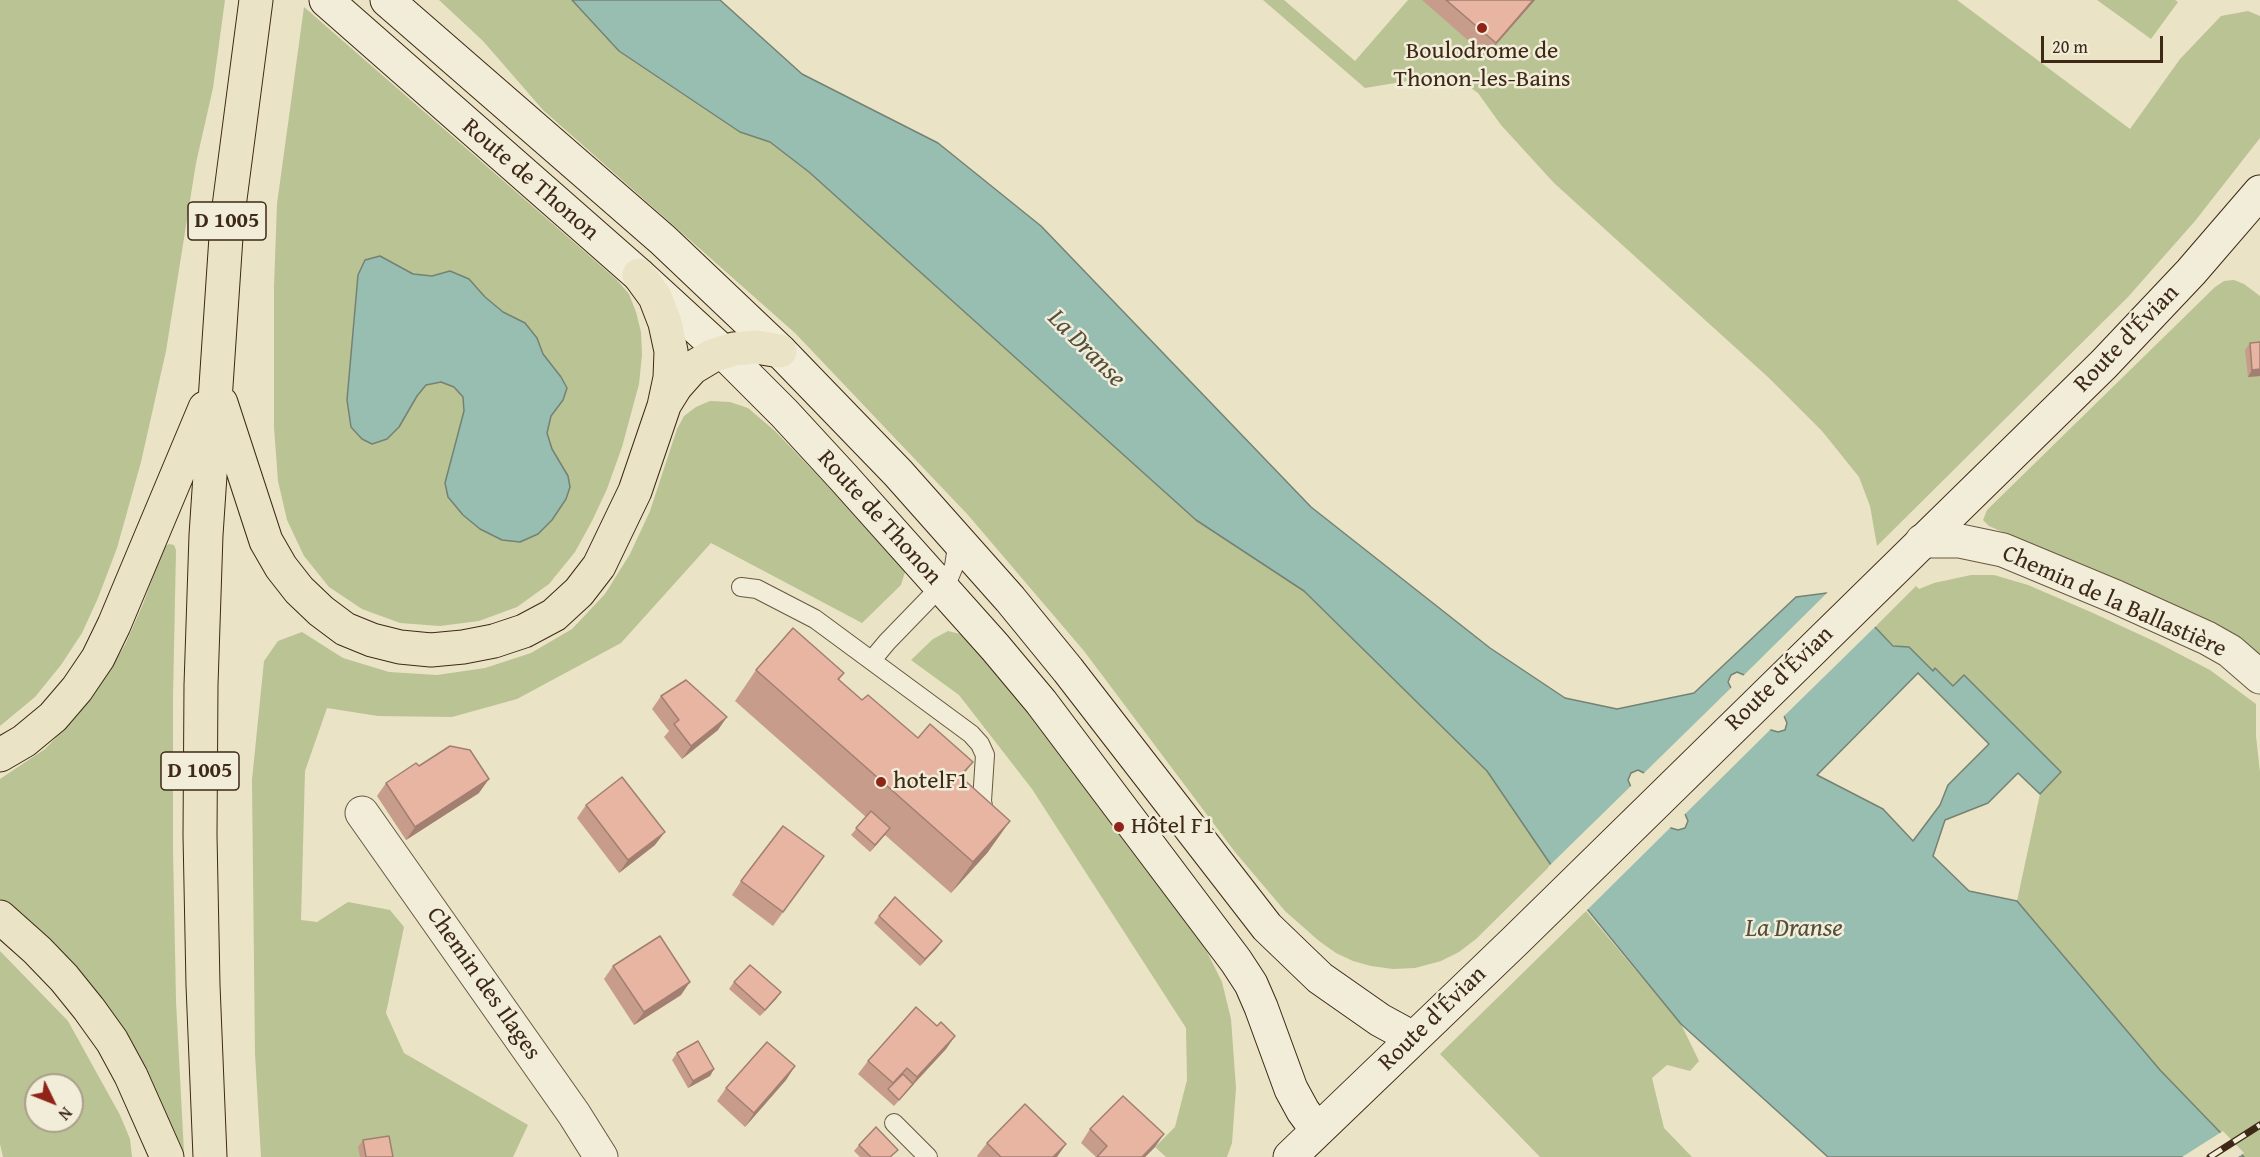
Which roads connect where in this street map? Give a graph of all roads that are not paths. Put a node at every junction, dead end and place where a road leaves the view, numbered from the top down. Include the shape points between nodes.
1 (256, 0) edge
2 (326, 0) edge
3 (387, 0) edge
4 (2259, 196) edge
5 (639, 275) junction
6 (780, 351) junction
7 (723, 352) junction
8 (215, 384) junction
9 (664, 406) junction
10 (950, 530) junction
11 (1922, 541) junction
12 (741, 587) dead end
13 (942, 587) junction
14 (872, 660) junction
15 (2260, 677) edge
16 (0, 755) edge
17 (362, 813) dead end
18 (985, 818) edge
19 (0, 917) edge
20 (1413, 1038) junction
21 (894, 1124) dead end
22 (1317, 1130) junction
23 (167, 1157) edge
24 (210, 1157) edge
25 (601, 1157) edge
26 (928, 1157) edge
27 (1290, 1157) edge

1 - 8 main road, D 1005 via 227,222
2 - 5 main road, Route de Thonon
3 - 6 main road, Route de Thonon via 663,240
4 - 11 main road, Route d'Évian via 2140,326
5 - 7 main road, Route de Thonon
5 - 9 main road, D 1005 via 655,297 671,351
6 - 7 main road, D 1005 via 756,347
6 - 10 main road, Route de Thonon
7 - 9 main road, D 1005 via 692,369
7 - 13 main road, Route de Thonon
8 - 9 main road, D 1005 via 266,541 299,590 345,628 381,643 430,650 494,641 524,631 554,615 579,592 598,566 626,510
8 - 16 main road, D 1005 via 98,658 52,717
8 - 24 main road, D 1005 via 201,685 202,985
10 - 13 lane via 955,542 954,566
10 - 20 main road, Route de Thonon via 1068,670 1267,927 1320,978
11 - 15 main road, Chemin de la Ballastière via 1960,541 2003,550 2207,638 2230,651
11 - 20 main road, Route d'Évian
12 - 14 lane via 757,589 815,619
13 - 14 lane
13 - 22 main road, Route de Thonon via 1041,702 1236,962 1251,984 1292,1089
14 - 18 lane via 980,744 985,761
17 - 25 main road, Chemin des Ilages
19 - 23 main road via 37,950 89,1009 131,1076
20 - 22 main road, Route d'Évian
21 - 26 lane
22 - 27 main road, Route d'Évian

